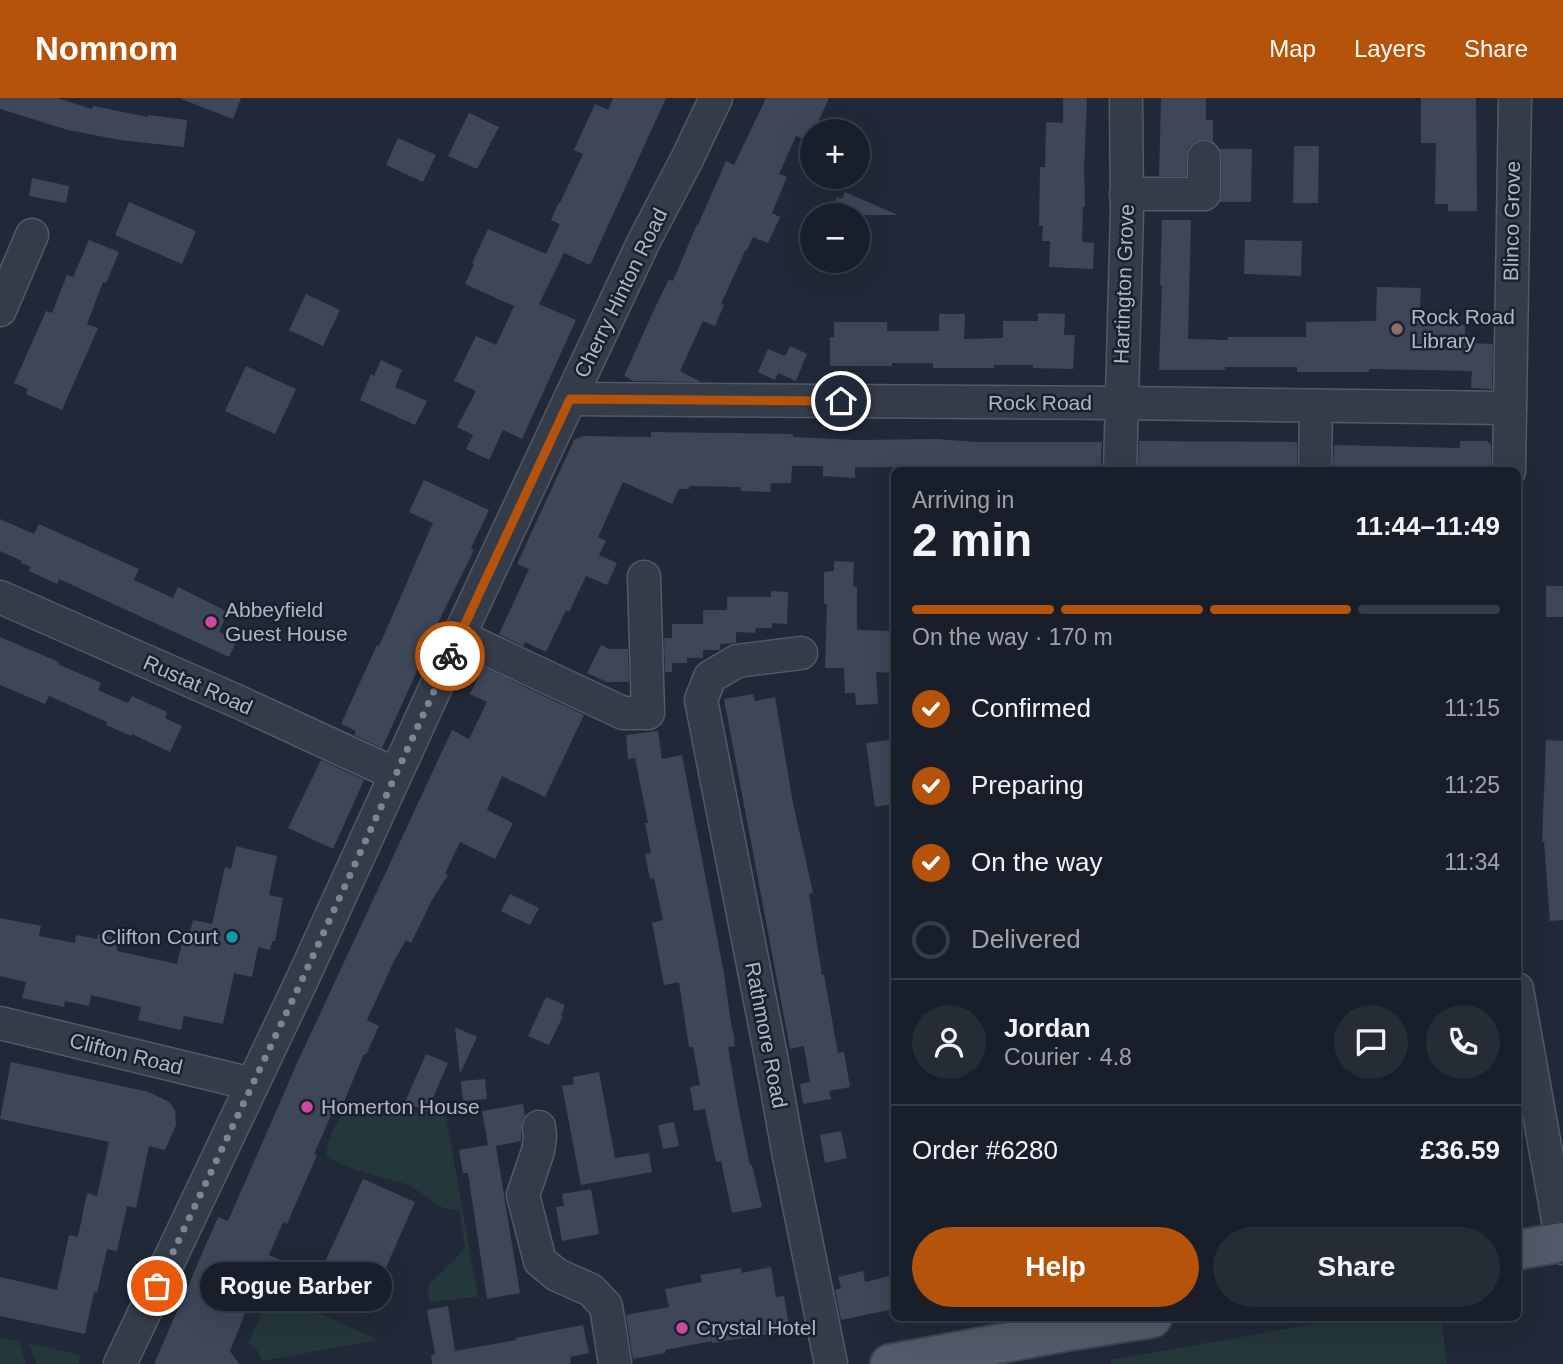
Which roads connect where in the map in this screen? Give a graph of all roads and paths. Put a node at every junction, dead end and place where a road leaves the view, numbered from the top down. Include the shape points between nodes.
1 (1126, 98) edge
2 (1515, 98) edge
3 (705, 101) edge
4 (1203, 157) dead end
5 (1126, 194) junction
6 (32, 235) dead end
7 (0, 310) edge
8 (570, 399) junction
9 (1121, 403) junction
10 (1316, 405) junction
11 (1510, 408) junction
12 (1120, 467) edge
13 (1315, 467) edge
14 (1509, 467) edge
15 (644, 577) dead end
16 (0, 597) edge
17 (459, 636) junction
18 (801, 653) dead end
19 (395, 774) junction
20 (1521, 1011) edge
21 (0, 1023) edge
22 (252, 1084) junction
23 (539, 1127) dead end
24 (1563, 1244) edge
25 (1521, 1249) edge
26 (1163, 1322) edge
27 (991, 1355) edge
28 (120, 1364) edge
29 (615, 1364) edge
30 (831, 1364) edge
31 (890, 1364) edge

1 - 5 street, Hartington Grove
2 - 11 street, Blinco Grove
3 - 8 street, Cherry Hinton Road
4 - 5 street via 1204,194
5 - 9 street, Hartington Grove
6 - 7 street
8 - 9 street, Rock Road
8 - 17 street, Cherry Hinton Road
9 - 10 street, Rock Road
9 - 12 street, Hartington Grove
10 - 11 street, Rock Road
10 - 13 street
11 - 14 street, Blinco Grove
15 - 17 street via 648,713 623,713
16 - 19 street, Rustat Road
17 - 19 street, Cherry Hinton Road
18 - 30 street, Rathmore Road via 737,661 709,677 701,700
19 - 22 street, Cherry Hinton Road
20 - 24 street
21 - 22 street, Clifton Road
22 - 28 street, Cherry Hinton Road
23 - 29 street via 538,1151 523,1195 540,1261 557,1275 591,1290 606,1306
24 - 25 main road
26 - 27 main road via 1063,1332
27 - 31 main road

